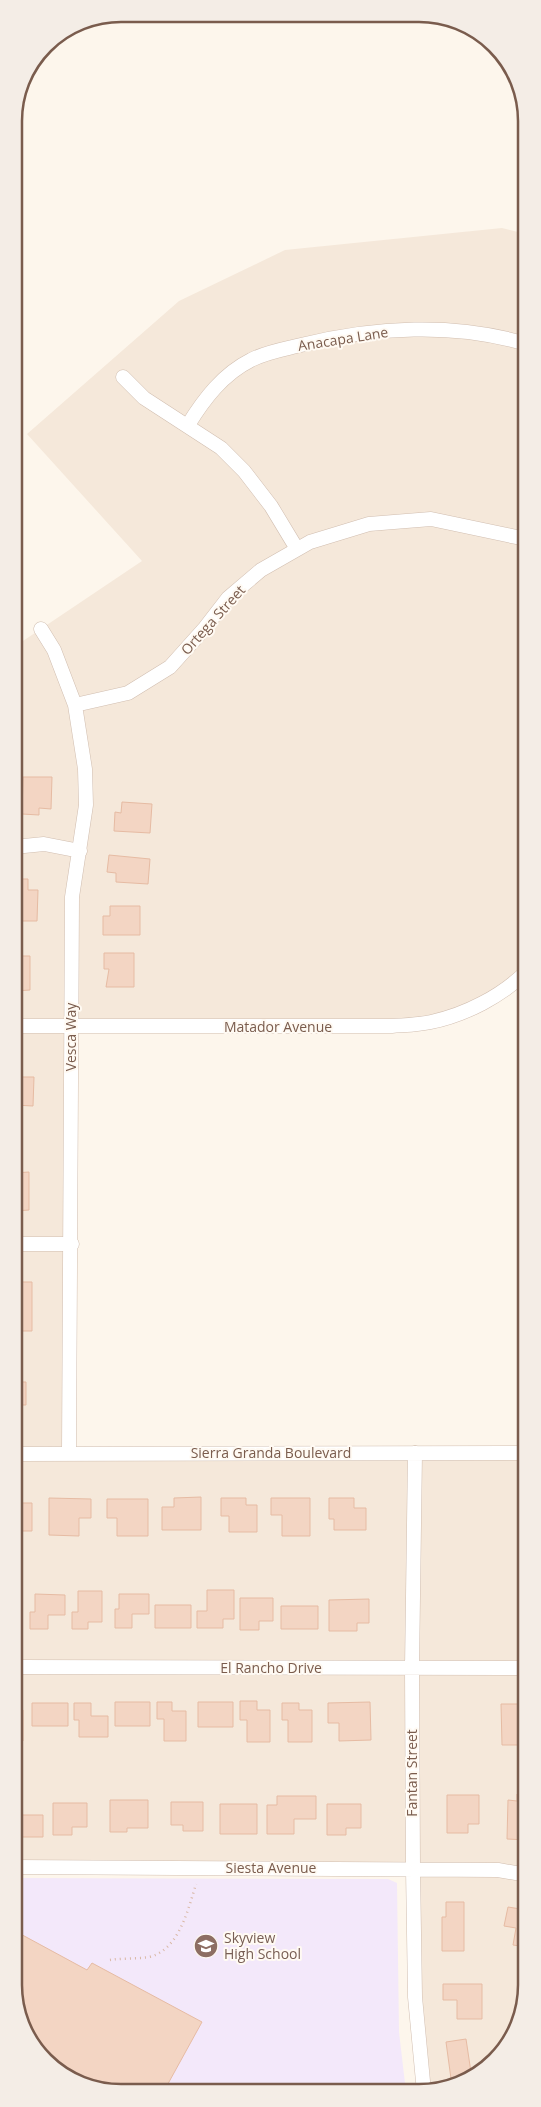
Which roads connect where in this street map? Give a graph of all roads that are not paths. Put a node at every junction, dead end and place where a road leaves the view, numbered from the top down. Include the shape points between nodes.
1 (518, 342) edge
2 (123, 377) dead end
3 (188, 424) junction
4 (518, 537) edge
5 (297, 549) junction
6 (41, 629) dead end
7 (74, 705) junction
8 (23, 846) edge
9 (80, 851) junction
10 (518, 979) edge
11 (23, 1026) edge
12 (70, 1027) junction
13 (22, 1244) edge
14 (72, 1244) junction
15 (415, 1453) junction
16 (518, 1453) edge
17 (22, 1454) edge
18 (69, 1454) junction
19 (22, 1667) edge
20 (412, 1668) junction
21 (518, 1668) edge
22 (22, 1867) edge
23 (413, 1869) junction
24 (518, 1873) edge
25 (423, 2084) edge

1 - 3 street, Anacapa Lane via 480,334 427,329 380,330 320,340 251,360 225,377
2 - 3 street via 144,398
3 - 5 street via 221,448 244,471 271,506
4 - 5 street, Ortega Street via 431,518 369,524
5 - 7 street, Ortega Street via 261,570 228,598 170,667 128,693
6 - 7 street, Vesca Way via 54,650
7 - 9 street, Vesca Way via 85,770 86,805
8 - 9 street via 44,844
9 - 12 street, Vesca Way via 72,897
10 - 12 street, Matador Avenue via 469,1010 431,1022 382,1026
11 - 12 street, Matador Avenue
12 - 14 street, Vesca Way
13 - 14 street
14 - 18 street, Vesca Way
15 - 16 street, Sierra Granda Boulevard
15 - 18 street, Sierra Granda Boulevard
15 - 20 street, Fantan Street
17 - 18 street, Sierra Granda Boulevard
19 - 20 street, El Rancho Drive
20 - 21 street, El Rancho Drive
20 - 23 street, Fantan Street
22 - 23 street, Siesta Avenue
23 - 24 street, Siesta Avenue via 498,1870
23 - 25 street, Fantan Street via 415,1997

